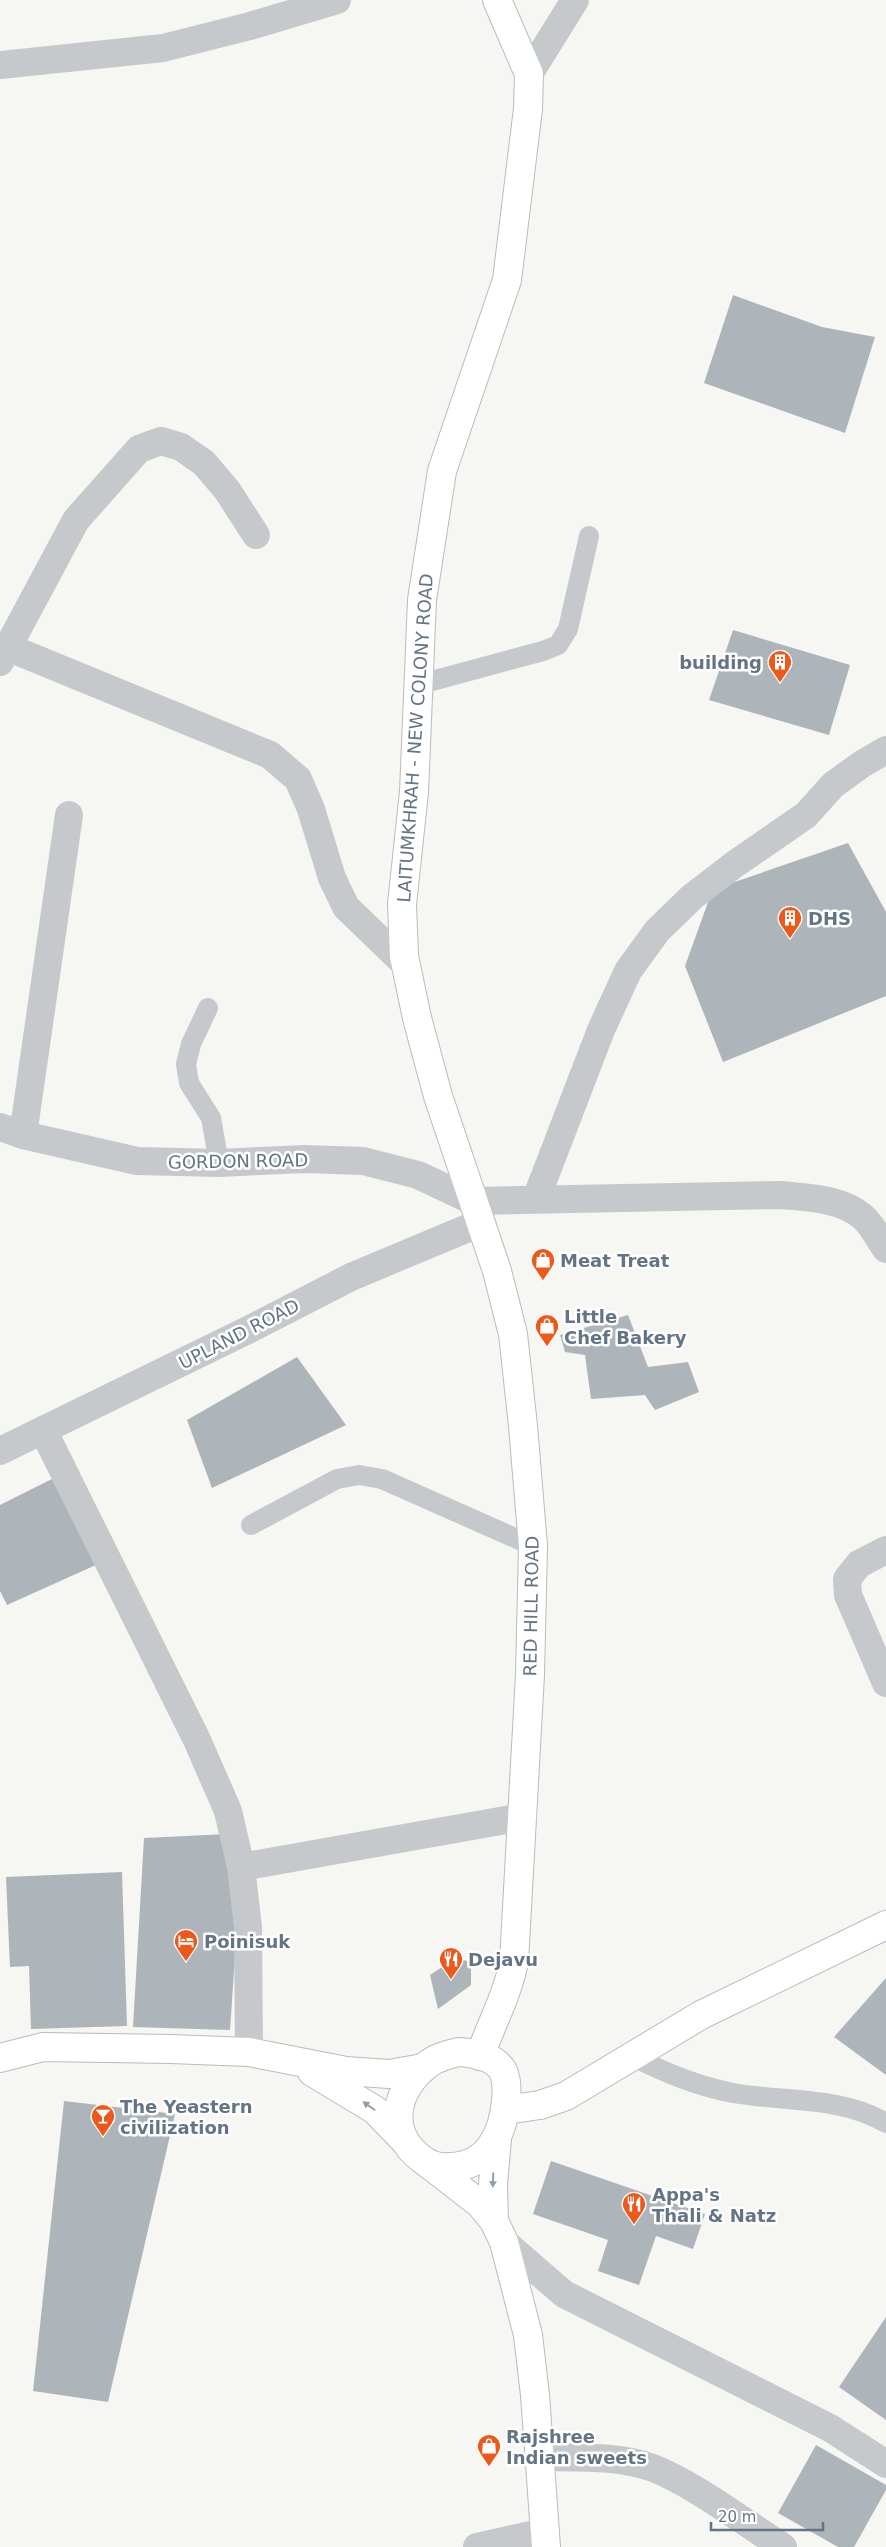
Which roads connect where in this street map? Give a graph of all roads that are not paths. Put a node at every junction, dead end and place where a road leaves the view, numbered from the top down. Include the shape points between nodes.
1 (337, 0) edge
2 (497, 0) edge
3 (575, 0) edge
4 (0, 65) edge
5 (529, 74) junction
6 (256, 534) dead end
7 (589, 536) dead end
8 (4, 655) edge
9 (417, 685) junction
10 (886, 750) edge
11 (69, 815) dead end
12 (406, 965) junction
13 (208, 1008) dead end
14 (11, 1131) edge
15 (459, 1158) joint
16 (219, 1163) junction
17 (536, 1199) junction
18 (477, 1212) junction
19 (875, 1215) edge
20 (886, 1249) edge
21 (43, 1430) junction
22 (0, 1451) edge
23 (251, 1525) dead end
24 (533, 1546) junction
25 (886, 1550) edge
26 (884, 1675) edge
27 (523, 1817) junction
28 (241, 1867) junction
29 (886, 1924) edge
30 (249, 2052) junction
31 (2, 2054) edge
32 (480, 2056) junction
33 (632, 2056) junction
34 (298, 2063) junction
35 (424, 2068) junction
36 (505, 2110) junction
37 (886, 2123) edge
38 (497, 2139) junction
39 (404, 2140) junction
40 (427, 2162) junction
41 (499, 2232) junction
42 (539, 2457) junction
43 (886, 2464) edge
44 (545, 2540) edge
45 (476, 2547) edge
46 (783, 2547) edge

1 - 4 street via 163,48
2 - 5 street, LAITUMKHRAH - NEW COLONY ROAD
3 - 5 street
5 - 9 street, LAITUMKHRAH - NEW COLONY ROAD via 528,109 507,280 442,471 422,600
6 - 8 street via 227,490 204,463 181,447 161,441 139,449 76,520
7 - 9 lane via 568,629 558,645
8 - 12 street via 270,755 298,779 311,808 332,878 346,907
9 - 12 street, LAITUMKHRAH - NEW COLONY ROAD via 414,792 402,904
10 - 17 street via 833,785 806,815 692,897 657,931 628,971 601,1030
11 - 14 street
12 - 15 street, LAITUMKHRAH - NEW COLONY ROAD via 438,1096
13 - 16 lane via 191,1044 186,1064 189,1083 211,1118
14 - 16 street, GORDON ROAD via 137,1161
15 - 18 street, RED HILL ROAD
16 - 18 street, GORDON ROAD via 304,1159 363,1161 418,1175
17 - 18 street
17 - 19 street via 781,1195 841,1204
18 - 21 street, UPLAND ROAD via 248,1330
18 - 24 street, RED HILL ROAD via 497,1271 512,1334
19 - 20 street
21 - 22 street, UPLAND ROAD
21 - 28 street via 197,1740 228,1811
23 - 24 lane via 337,1479 359,1475 382,1479
24 - 27 street, RED HILL ROAD
25 - 26 street via 859,1564 847,1579 848,1595
27 - 28 street
27 - 32 street, RED HILL ROAD via 514,1961 508,1986 494,2014
28 - 30 street via 248,1927
29 - 33 street via 701,2015
30 - 31 street via 43,2047
30 - 34 street
32 - 35 street via 459,2052 432,2061
32 - 36 street via 493,2061 502,2070 506,2082
33 - 36 street via 566,2096 540,2105
33 - 37 lane via 673,2077 700,2086 841,2107
34 - 35 street via 389,2074
39 -> 34 street via 375,2110
35 - 39 street via 403,2092 398,2108 398,2124
36 - 38 street
38 - 40 street via 488,2152 459,2167 443,2168
38 -> 41 street via 493,2184
39 - 40 street
40 - 41 street via 480,2204
41 - 42 street via 528,2335
41 - 43 street via 564,2294 830,2428
42 - 44 street
42 - 46 street via 606,2458 652,2468 695,2491
44 - 45 street

